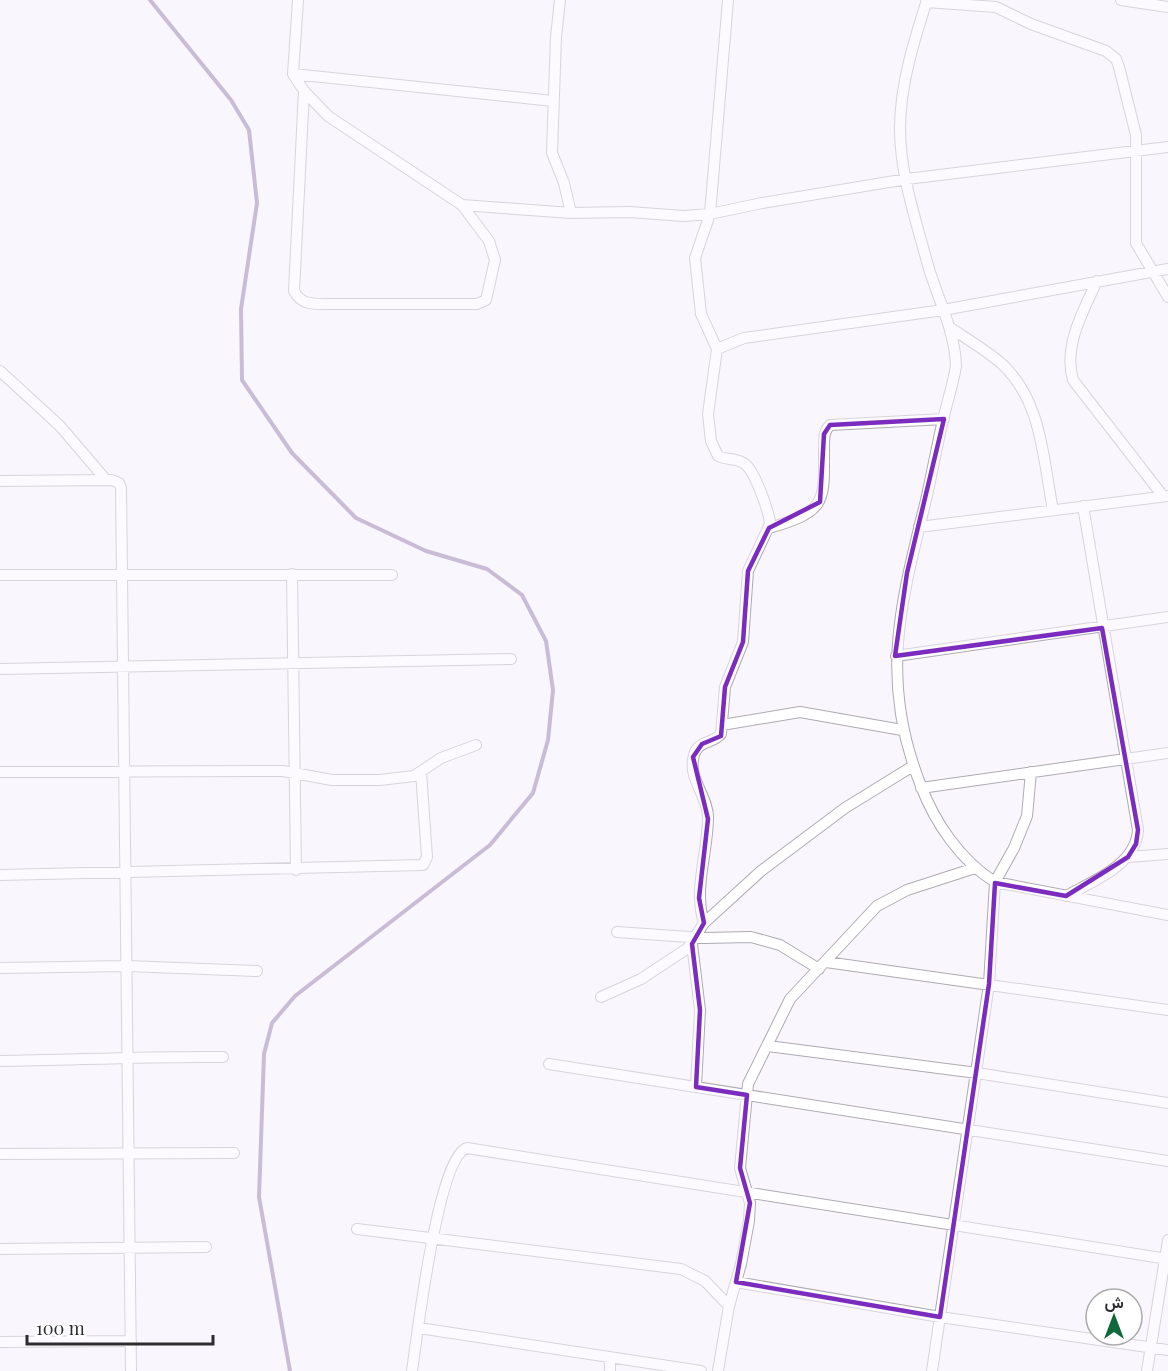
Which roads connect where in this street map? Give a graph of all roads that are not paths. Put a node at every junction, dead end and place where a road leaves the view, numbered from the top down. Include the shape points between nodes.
1 (298, 0) edge
2 (560, 0) edge
3 (729, 0) edge
4 (1121, 0) edge
5 (927, 1) edge
6 (1168, 8) edge
7 (293, 74) junction
8 (304, 91) junction
9 (553, 101) junction
10 (1168, 147) edge
11 (1134, 150) junction
12 (907, 178) junction
13 (462, 205) junction
14 (571, 213) junction
15 (710, 214) junction
16 (1168, 269) edge
17 (1151, 271) junction
18 (1097, 281) junction
19 (1168, 297) edge
20 (943, 310) junction
21 (949, 327) junction
22 (717, 349) junction
23 (0, 371) edge
24 (944, 419) junction
25 (106, 480) junction
26 (0, 481) edge
27 (1166, 496) edge
28 (1083, 506) junction
29 (1053, 510) junction
30 (919, 527) junction
31 (769, 528) junction
32 (292, 574) junction
33 (0, 575) edge
34 (124, 575) junction
35 (392, 575) dead end
36 (1168, 617) edge
37 (1102, 628) junction
38 (896, 656) junction
39 (511, 659) dead end
40 (293, 666) junction
41 (0, 669) edge
42 (125, 669) junction
43 (722, 725) junction
44 (902, 730) junction
45 (476, 745) dead end
46 (1168, 753) edge
47 (1125, 758) junction
48 (913, 766) junction
49 (126, 771) junction
50 (0, 772) edge
51 (294, 772) junction
52 (421, 772) junction
53 (1031, 772) junction
54 (921, 788) junction
55 (1168, 854) edge
56 (1128, 857) junction
57 (975, 868) junction
58 (296, 870) junction
59 (127, 873) junction
60 (0, 875) edge
61 (995, 882) junction
62 (1066, 896) junction
63 (1168, 915) edge
64 (704, 923) junction
65 (617, 932) dead end
66 (694, 941) junction
67 (823, 965) junction
68 (128, 966) junction
69 (0, 968) edge
70 (257, 970) dead end
71 (989, 984) junction
72 (601, 997) dead end
73 (1168, 1010) edge
74 (768, 1046) junction
75 (223, 1057) dead end
76 (128, 1058) junction
77 (0, 1061) edge
78 (549, 1064) dead end
79 (977, 1073) junction
80 (696, 1087) junction
81 (747, 1095) junction
82 (1168, 1103) edge
83 (969, 1130) junction
84 (129, 1152) junction
85 (234, 1153) dead end
86 (0, 1154) edge
87 (1168, 1161) edge
88 (747, 1192) junction
89 (953, 1223) junction
90 (357, 1228) dead end
91 (433, 1239) junction
92 (1168, 1240) edge
93 (206, 1247) dead end
94 (130, 1248) junction
95 (0, 1249) edge
96 (1167, 1258) edge
97 (736, 1282) junction
98 (729, 1306) junction
99 (940, 1317) junction
100 (419, 1328) junction
101 (131, 1341) junction
102 (0, 1342) edge
103 (1151, 1347) junction
104 (1168, 1350) edge
105 (610, 1357) junction
106 (131, 1371) edge
107 (411, 1371) edge
108 (610, 1371) edge
109 (701, 1371) edge
110 (718, 1371) edge
111 (932, 1371) edge
112 (1147, 1371) edge

1 - 7 street
2 - 9 street
3 - 15 street
4 - 6 street
5 - 11 street via 996,7 1106,51 1119,67 1134,123
5 - 12 street via 903,86 900,128
7 - 8 street
7 - 9 street
8 - 13 street via 328,116
8 - 13 street via 294,291 302,302 477,304 486,300 495,260 489,241
9 - 14 street via 552,153
10 - 11 street
11 - 12 street
11 - 17 street via 1135,235
12 - 15 street
12 - 20 street
13 - 14 street
14 - 15 street
15 - 22 street via 695,258 696,283 701,314
16 - 17 street
17 - 18 street
17 - 19 street
18 - 20 street
18 - 27 street via 1074,337 1070,362 1073,380
20 - 21 street
20 - 22 street via 744,338
21 - 24 street via 956,366
21 - 29 street via 1001,363 1027,396 1035,413
22 - 31 street via 710,394 711,441 715,454 747,466 770,520
23 - 25 street via 60,426
24 - 30 street
24 - 31 street via 830,425 824,435 824,487 820,502 805,514
25 - 26 street
25 - 34 street via 121,485
27 - 28 street
28 - 29 street
28 - 37 street
29 - 30 street
30 - 38 street via 907,573
31 - 43 street via 748,572 743,642 725,687
32 - 34 street
32 - 35 street
32 - 40 street
33 - 34 street
34 - 42 street
36 - 37 street
37 - 38 street
37 - 47 street
38 - 44 street
39 - 40 street
40 - 42 street
40 - 51 street
41 - 42 street
42 - 49 street
43 - 44 street via 800,712
43 - 64 street via 721,735 702,744 693,757 694,774 708,819 699,898
44 - 48 street
45 - 52 street via 441,758
46 - 47 street
47 - 53 street
47 - 56 street via 1138,830
48 - 54 street
48 - 64 street via 802,839
49 - 50 street
49 - 51 street
49 - 59 street
51 - 52 street via 332,780 406,778
51 - 58 street
52 - 58 street via 426,864
53 - 54 street
53 - 61 street via 1027,816
54 - 57 street via 955,846
55 - 56 street
56 - 62 street
57 - 61 street
57 - 67 street via 890,897
58 - 59 street
59 - 60 street
59 - 68 street
61 - 62 street
61 - 71 street
62 - 63 street
64 - 66 street
65 - 66 street
66 - 67 street via 745,937 766,941
66 - 72 street via 641,979
66 - 80 street via 700,1010
67 - 71 street
67 - 74 street via 790,999
68 - 69 street
68 - 70 street
68 - 76 street
71 - 73 street
71 - 79 street
74 - 79 street
74 - 81 street via 750,1077
75 - 76 street
76 - 77 street
76 - 84 street
78 - 80 street
79 - 82 street
79 - 83 street
80 - 81 street
81 - 83 street
81 - 88 street via 740,1168
83 - 87 street
83 - 89 street
84 - 85 street
84 - 86 street
84 - 94 street
88 - 89 street
88 - 91 street via 467,1148 457,1155 451,1171
88 - 97 street via 749,1221
89 - 96 street
89 - 99 street
90 - 91 street
91 - 98 street via 681,1269 705,1281
91 - 100 street
92 - 96 street
93 - 94 street
94 - 95 street
94 - 101 street
96 - 103 street
97 - 98 street
97 - 99 street
98 - 110 street
99 - 103 street
99 - 111 street
100 - 105 street
100 - 107 street
101 - 102 street
101 - 106 street
103 - 104 street
103 - 112 street
105 - 108 street
105 - 109 street

